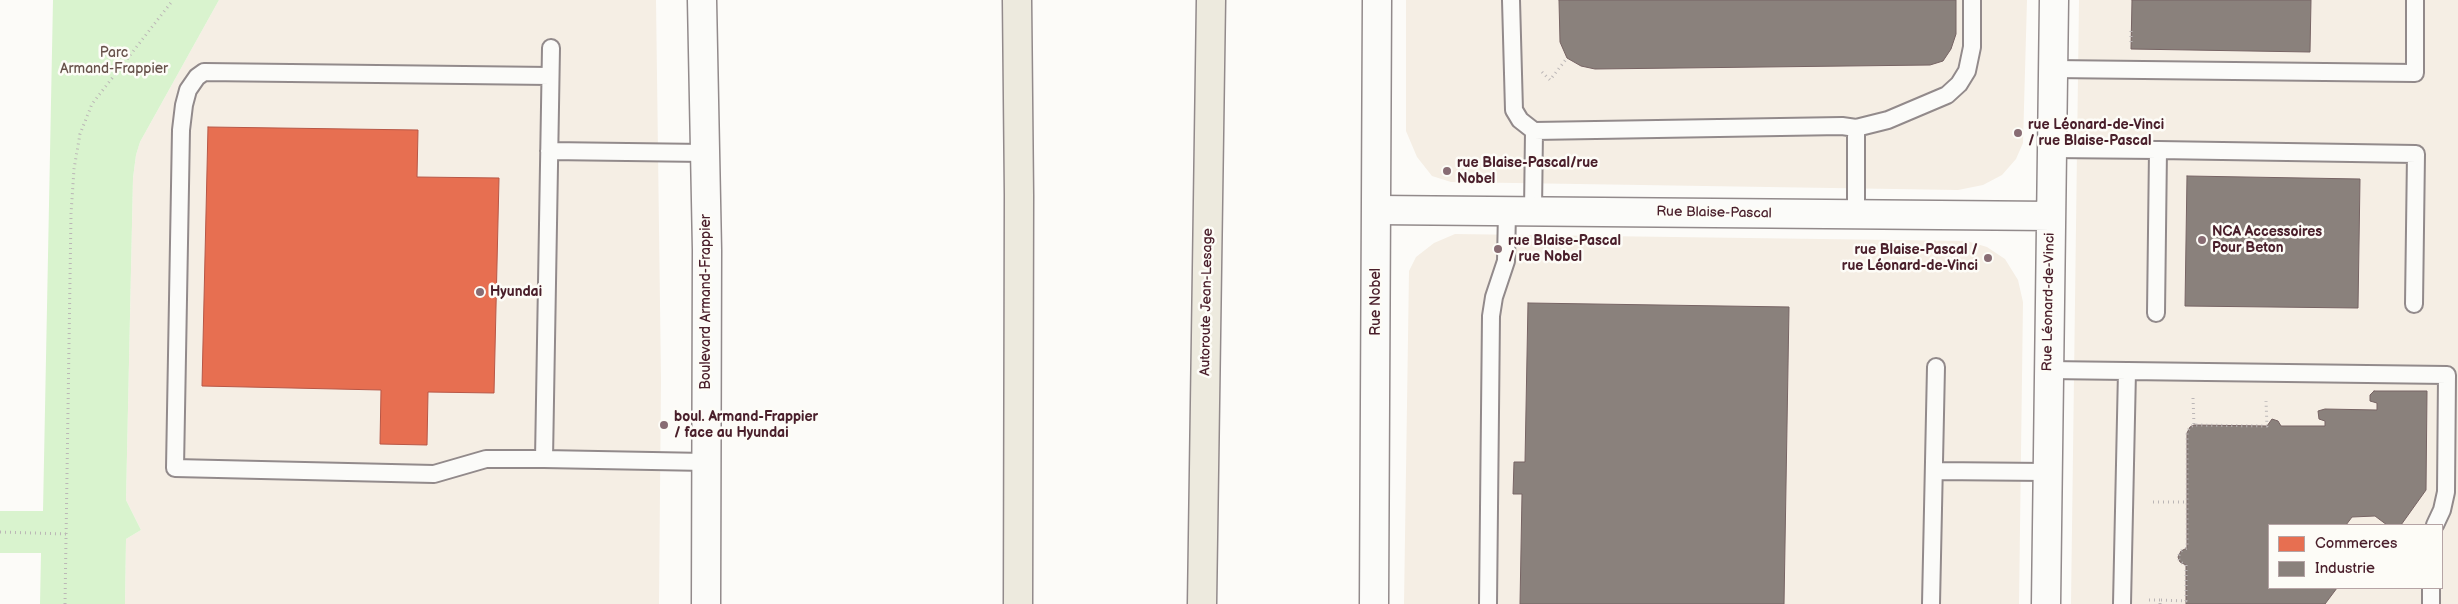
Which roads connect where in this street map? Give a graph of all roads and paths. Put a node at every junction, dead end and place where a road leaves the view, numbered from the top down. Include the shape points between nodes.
1 (173, 0) edge
2 (702, 0) edge
3 (1017, 0) edge
4 (1211, 0) edge
5 (1377, 0) edge
6 (1511, 0) edge
7 (1972, 0) edge
8 (2054, 0) edge
9 (2414, 0) edge
10 (551, 48) dead end
11 (1567, 58) dead end
12 (2053, 69) junction
13 (1540, 70) dead end
14 (550, 76) junction
15 (1856, 128) junction
16 (1534, 131) junction
17 (2051, 148) junction
18 (2158, 150) junction
19 (549, 151) junction
20 (705, 152) junction
21 (1377, 210) junction
22 (1520, 211) junction
23 (1856, 215) junction
24 (2051, 216) junction
25 (497, 293) dead end
26 (522, 293) dead end
27 (2414, 304) dead end
28 (2156, 313) dead end
29 (1936, 367) dead end
30 (2048, 370) junction
31 (2127, 371) junction
32 (2266, 426) dead end
33 (544, 459) junction
34 (706, 462) junction
35 (1934, 471) junction
36 (2047, 472) junction
37 (2124, 502) junction
38 (2187, 502) junction
39 (2435, 524) edge
40 (0, 532) edge
41 (66, 534) junction
42 (2431, 589) edge
43 (65, 604) edge
44 (706, 604) edge
45 (1018, 604) edge
46 (1202, 604) edge
47 (1374, 604) edge
48 (1488, 604) edge
49 (1931, 604) edge
50 (2046, 604) edge
51 (2122, 604) edge
52 (2160, 604) edge
53 (2430, 604) edge

1 - 41 path via 92,104 80,134 71,214
2 - 20 street, Boulevard Armand-Frappier
3 - 45 highway
4 - 46 highway, Autoroute Jean-Lesage
5 - 21 street, Rue Nobel
6 - 16 lane via 1514,110 1520,120
7 - 15 lane via 1972,47 1967,70 1959,84 1947,95 1888,120
8 - 12 street, Rue Léonard-de-Vinci
9 - 12 lane via 2415,73
10 - 14 lane
11 - 13 path via 1550,80
12 - 17 street, Rue Léonard-de-Vinci
14 - 19 lane
14 - 33 lane via 204,72 197,77 186,98 181,130 175,468 434,474 486,459
15 - 16 lane
15 - 23 lane
16 - 22 lane
17 - 18 lane
17 - 24 street, Rue Léonard-de-Vinci
18 - 27 lane via 2416,154
18 - 28 lane
19 - 20 lane
19 - 33 lane
20 - 34 street, Boulevard Armand-Frappier
21 - 22 street, Rue Blaise-Pascal
21 - 47 street, Rue Nobel
22 - 23 street, Rue Blaise-Pascal
22 - 48 lane via 1491,316
23 - 24 street, Rue Blaise-Pascal
24 - 30 street, Rue Léonard-de-Vinci
25 - 26 path
29 - 35 lane
30 - 31 lane
30 - 36 street, Rue Léonard-de-Vinci
31 - 37 lane
31 - 39 lane via 2447,375 2446,492
32 - 38 path via 2190,427 2187,433
33 - 34 lane
34 - 44 street, Boulevard Armand-Frappier
35 - 36 lane
35 - 49 lane
36 - 50 street, Rue Léonard-de-Vinci
37 - 38 path
37 - 51 lane
38 - 52 path via 2187,548 2178,558 2186,564 2186,601 2160,600
40 - 41 path
41 - 43 path
42 - 53 lane

